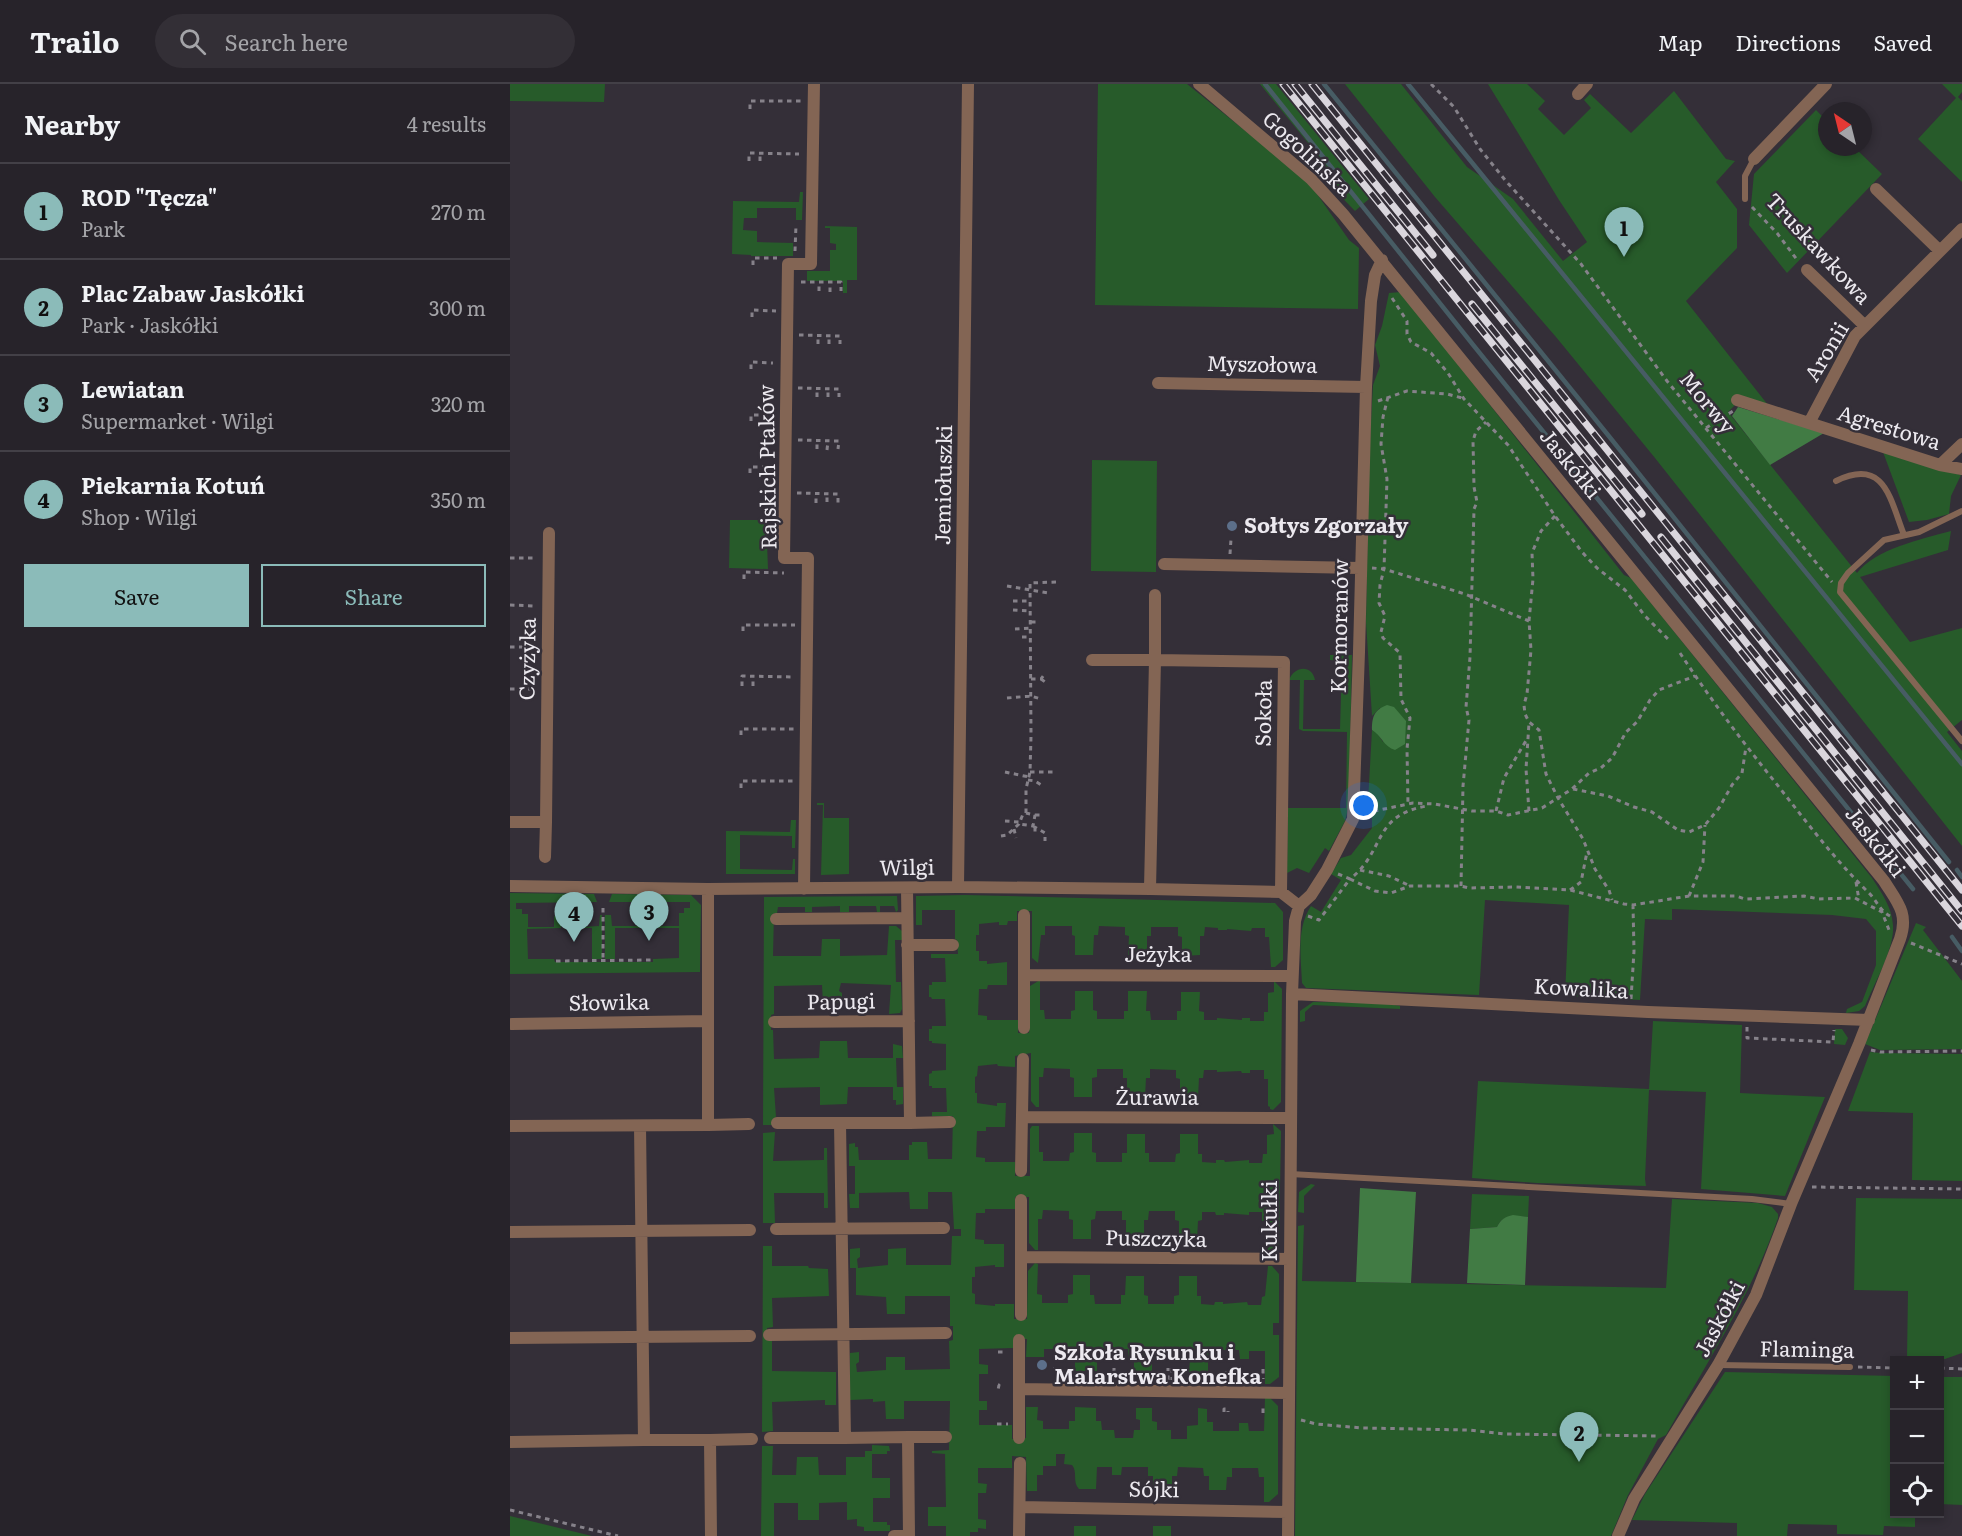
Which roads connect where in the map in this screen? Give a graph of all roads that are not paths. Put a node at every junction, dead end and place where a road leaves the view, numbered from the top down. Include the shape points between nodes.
1 (814, 84) edge
2 (968, 84) edge
3 (1199, 84) edge
4 (1587, 84) edge
5 (1826, 84) edge
6 (1578, 94) dead end
7 (1754, 159) joint
8 (1876, 189) dead end
9 (1745, 199) road end
10 (1962, 229) edge
11 (1940, 251) junction
12 (1382, 260) junction
13 (1808, 270) road end
14 (1865, 326) junction
15 (1158, 383) dead end
16 (1366, 387) junction
17 (1738, 401) road end
18 (1809, 423) junction
19 (1962, 444) edge
20 (1941, 465) junction
21 (1962, 469) edge
22 (1836, 481) dead end
23 (1962, 511) edge
24 (549, 533) dead end
25 (1905, 535) junction
26 (1164, 564) dead end
27 (1360, 568) junction
28 (1155, 596) dead end
29 (1092, 660) dead end
30 (1155, 660) junction
31 (1962, 741) edge
32 (510, 822) edge
33 (546, 822) junction
34 (545, 857) dead end
35 (510, 886) edge
36 (958, 887) junction
37 (907, 888) junction
38 (708, 889) junction
39 (804, 889) junction
40 (1150, 889) junction
41 (1281, 892) junction
42 (1298, 910) junction
43 (1024, 915) dead end
44 (907, 918) junction
45 (776, 919) dead end
46 (907, 945) junction
47 (953, 945) dead end
48 (1024, 975) junction
49 (1292, 976) junction
50 (1292, 994) junction
51 (1869, 1020) junction
52 (909, 1021) junction
53 (708, 1022) junction
54 (774, 1022) dead end
55 (512, 1024) dead end
56 (1024, 1028) dead end
57 (1023, 1059) dead end
58 (1022, 1117) junction
59 (1291, 1118) junction
60 (950, 1122) dead end
61 (777, 1123) dead end
62 (840, 1123) junction
63 (910, 1123) junction
64 (749, 1124) dead end
65 (640, 1125) junction
66 (708, 1125) junction
67 (510, 1126) edge
68 (1021, 1171) dead end
69 (1290, 1174) junction
70 (1021, 1200) dead end
71 (1791, 1204) junction
72 (842, 1228) junction
73 (944, 1228) dead end
74 (776, 1229) dead end
75 (750, 1230) dead end
76 (641, 1231) junction
77 (510, 1232) edge
78 (1021, 1257) junction
79 (1290, 1259) junction
80 (1021, 1315) dead end
81 (946, 1333) dead end
82 (843, 1334) junction
83 (769, 1335) dead end
84 (642, 1336) junction
85 (750, 1336) dead end
86 (510, 1338) edge
87 (1019, 1340) dead end
88 (1718, 1365) junction
89 (1850, 1367) road end
90 (1019, 1389) junction
91 (1289, 1393) junction
92 (908, 1437) junction
93 (946, 1437) dead end
94 (1019, 1437) dead end
95 (770, 1438) dead end
96 (845, 1438) junction
97 (752, 1439) dead end
98 (644, 1440) junction
99 (710, 1440) junction
100 (510, 1442) edge
101 (1020, 1463) dead end
102 (1020, 1507) junction
103 (1288, 1512) junction
104 (711, 1536) edge
105 (894, 1536) edge
106 (909, 1536) edge
107 (1019, 1536) edge
108 (1288, 1536) edge
109 (1618, 1536) edge

1 - 39 street, Rajskich Ptaków via 811,264 792,264 785,467 784,558 808,558
2 - 36 street, Jemiołuszki
3 - 12 street, Gogolińska via 1311,179
4 - 6 street
5 - 7 street, Truskawkowa
7 - 9 lane, Truskawkowa via 1745,176
8 - 11 street
10 - 11 street, Aronii
11 - 14 street, Aronii
12 - 16 street, Kormoranów via 1371,301
12 - 51 street, Jaskółki via 1884,881 1905,923
13 - 14 street, Truskawkowa
14 - 18 street, Aronii via 1855,336
15 - 16 street, Myszołowa
16 - 27 street, Kormoranów
17 - 18 street, Agrestowa
18 - 20 street, Agrestowa
19 - 20 street
20 - 21 street, Agrestowa
22 - 25 lane via 1867,472 1876,477
23 - 25 lane
24 - 33 street, Czyżyka
25 - 31 lane via 1884,540 1865,555 1844,578 1840,592
26 - 27 street
27 - 42 street, Kormoranów via 1353,819 1327,870
28 - 30 street
29 - 30 street, Sokoła
30 - 40 street
30 - 41 street, Sokoła via 1284,662
32 - 33 street
33 - 34 street, Czyżyka
35 - 38 street, Wilgi
36 - 37 street, Wilgi
36 - 40 street, Wilgi
37 - 39 street, Wilgi
37 - 44 street
38 - 39 street, Wilgi
38 - 53 street
40 - 41 street, Wilgi
41 - 42 street
42 - 49 street, Kukułki
43 - 48 street
44 - 45 street
44 - 46 street
46 - 47 street
46 - 52 street
48 - 49 street, Jeżyka
48 - 56 street
49 - 50 street, Kukułki
50 - 51 street, Kowalika
50 - 59 street, Kukułki
51 - 71 street, Jaskółki
52 - 54 street, Papugi
52 - 63 street
53 - 55 street, Słowika
53 - 66 street
57 - 58 street
58 - 59 street, Żurawia
58 - 68 street
59 - 69 street, Kukułki
60 - 63 street
61 - 62 street
62 - 63 street
62 - 72 street
64 - 66 street
65 - 66 street
65 - 67 street
65 - 76 street
69 - 71 lane
69 - 79 street, Kukułki
70 - 78 street
71 - 88 street, Jaskółki via 1756,1295
72 - 73 street
72 - 74 street
72 - 82 street
75 - 76 street
76 - 77 street
76 - 84 street
78 - 79 street, Puszczyka
78 - 80 street
79 - 91 street, Kukułki
81 - 82 street
82 - 83 street
82 - 96 street
84 - 85 street
84 - 86 street
84 - 98 street
87 - 90 street
88 - 89 lane, Flaminga
88 - 109 street, Jaskółki via 1634,1500
90 - 91 street
90 - 94 street
91 - 103 street, Kukułki
92 - 93 street
92 - 96 street
92 - 106 street
95 - 96 street
97 - 99 street
98 - 99 street
98 - 100 street
99 - 104 street
101 - 102 street
102 - 103 street, Sójki
102 - 107 street
103 - 108 street, Kukułki
105 - 106 street

